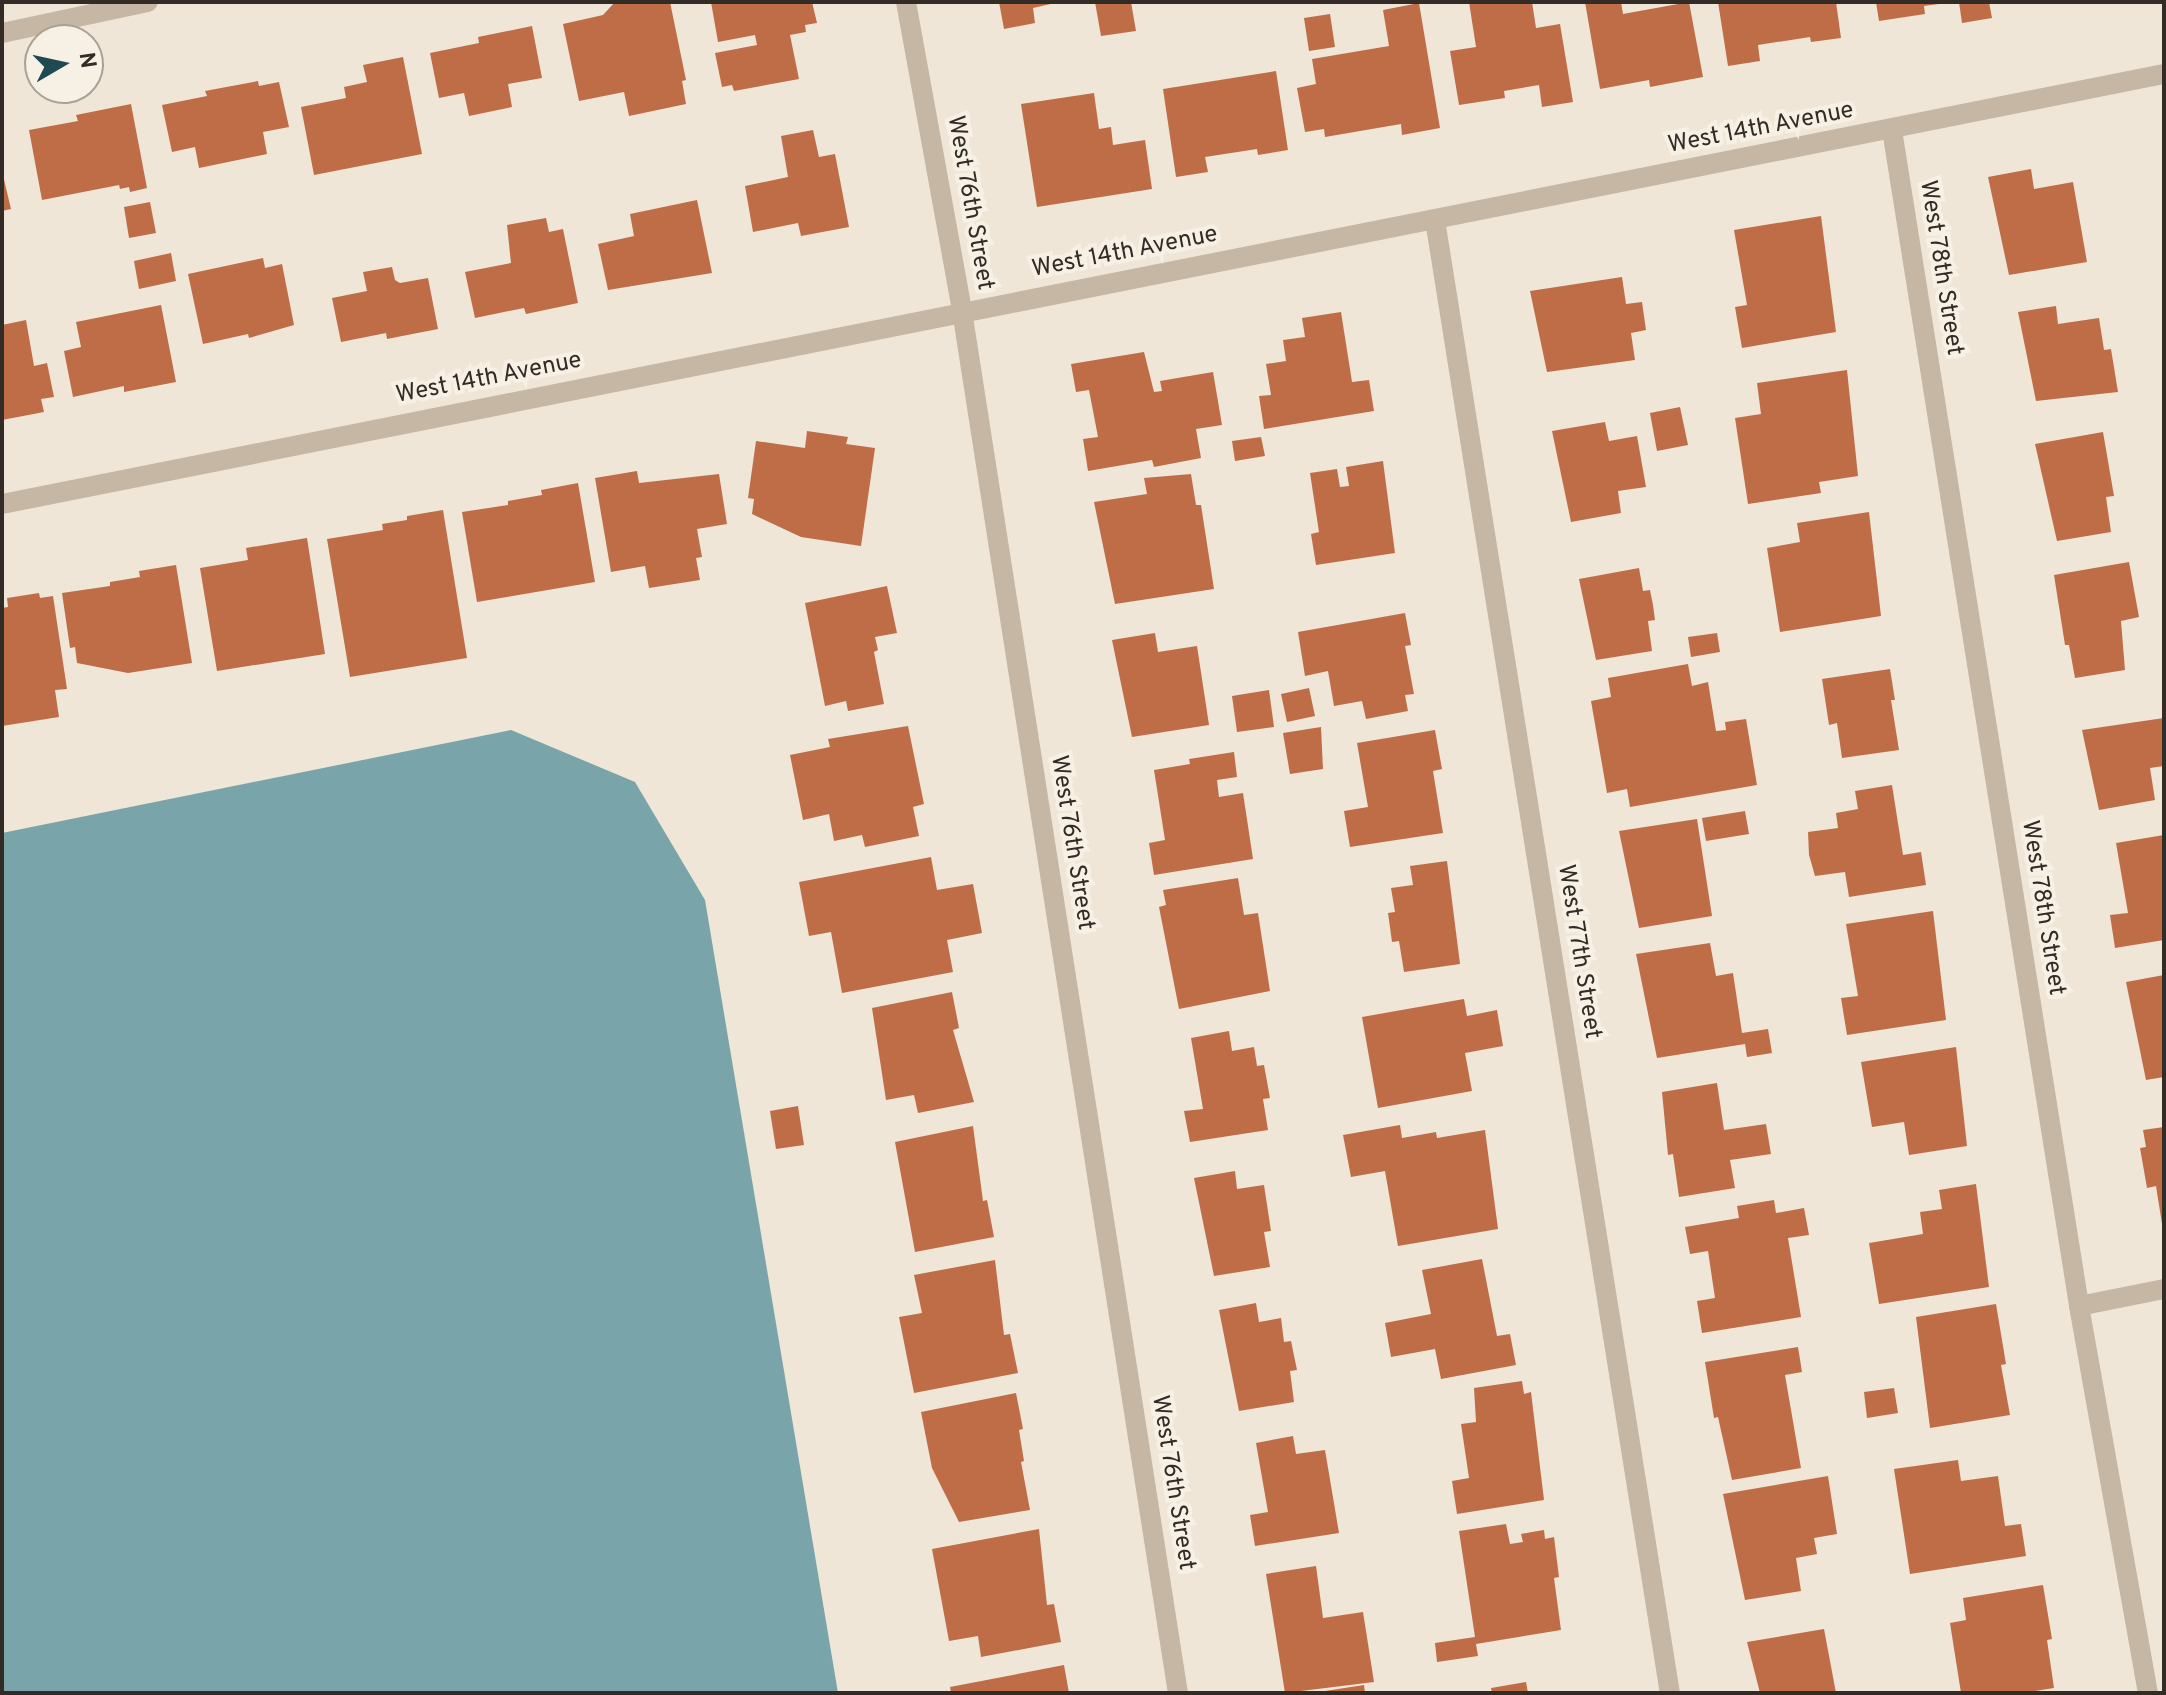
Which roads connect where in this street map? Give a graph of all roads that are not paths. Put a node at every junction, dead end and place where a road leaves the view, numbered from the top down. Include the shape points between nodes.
1 (148, 2) edge
2 (906, 2) edge
3 (2, 33) edge
4 (2164, 74) edge
5 (1892, 130) junction
6 (1435, 220) junction
7 (962, 311) junction
8 (2, 504) edge
9 (2164, 1289) edge
10 (2079, 1306) junction
11 (1178, 1693) edge
12 (1670, 1693) edge
13 (2148, 1693) edge

1 - 3 street
2 - 7 street, West 76th Street
4 - 5 street, West 14th Avenue
5 - 6 street, West 14th Avenue
5 - 10 street, West 78th Street
6 - 7 street, West 14th Avenue
6 - 12 street, West 77th Street
7 - 8 street, West 14th Avenue
7 - 11 street, West 76th Street
9 - 10 street
10 - 13 street, West 78th Street

